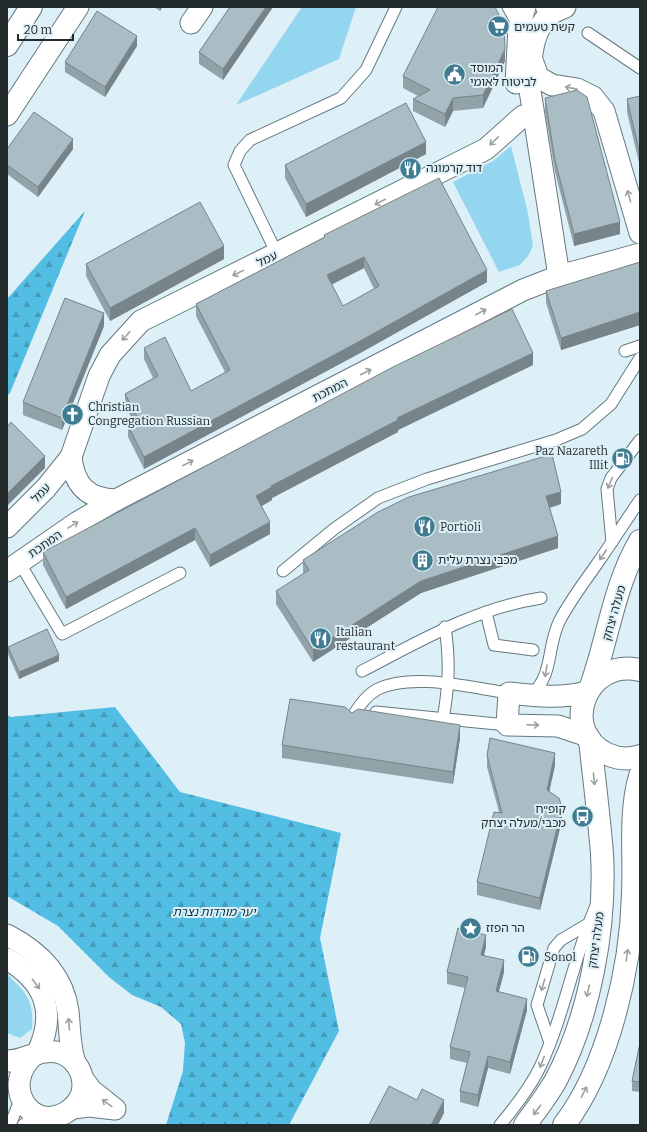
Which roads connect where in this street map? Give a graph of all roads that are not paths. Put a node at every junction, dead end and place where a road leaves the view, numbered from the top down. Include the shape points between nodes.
1 (31, 7) edge
2 (78, 7) edge
3 (396, 7) edge
4 (508, 7) edge
5 (525, 7) edge
6 (547, 7) edge
7 (562, 7) edge
8 (566, 7) edge
9 (519, 27) junction
10 (588, 33) dead end
11 (7, 45) edge
12 (531, 57) junction
13 (640, 68) edge
14 (7, 115) edge
15 (523, 116) junction
16 (540, 162) junction
17 (640, 233) edge
18 (277, 254) junction
19 (640, 254) edge
20 (559, 276) junction
21 (640, 346) edge
22 (625, 351) dead end
23 (640, 358) edge
24 (640, 440) edge
25 (70, 457) junction
26 (116, 500) junction
27 (640, 500) edge
28 (7, 527) edge
29 (640, 541) edge
30 (612, 542) junction
31 (13, 566) edge
32 (283, 571) dead end
33 (180, 573) dead end
34 (541, 598) dead end
35 (486, 612) junction
36 (445, 628) junction
37 (533, 650) dead end
38 (362, 670) dead end
39 (640, 670) edge
40 (449, 684) junction
41 (589, 689) junction
42 (509, 693) junction
43 (531, 696) junction
44 (376, 712) edge
45 (352, 718) edge
46 (443, 719) junction
47 (507, 724) junction
48 (589, 738) junction
49 (640, 756) edge
50 (640, 776) edge
51 (602, 893) junction
52 (588, 924) junction
53 (7, 935) edge
54 (7, 959) edge
55 (550, 1043) junction
56 (35, 1055) junction
57 (7, 1061) edge
58 (79, 1071) junction
59 (15, 1092) edge
60 (73, 1108) junction
61 (42, 1116) junction
62 (10, 1125) edge
63 (23, 1125) edge
64 (500, 1125) edge
65 (525, 1125) edge
66 (564, 1125) edge

1 - 11 main road
2 - 14 street
3 - 18 lane via 366,70 342,98 250,140 240,151 234,165
4 - 9 lane
5 - 9 street
6 - 7 main road
8 - 12 street via 551,14 536,35
9 - 15 street via 517,98
10 - 13 lane
12 - 16 street via 529,84
17 -> 12 street via 604,111 593,97 577,89 552,85 538,77
15 - 16 street
15 -> 18 street, עמל via 486,149
16 - 20 street
18 -> 25 street, עמל via 141,320 107,360
19 - 20 street, המתכת
26 -> 20 street, המתכת via 523,290
21 - 22 lane
23 - 32 lane via 611,404 582,429 556,440 427,479 378,498 334,529
24 -> 30 lane via 611,478 607,489
25 - 26 street via 77,482 103,500
25 - 28 street, עמל via 46,488
31 -> 26 street, המתכת
27 - 30 lane
29 - 41 main road, מעלה יצחק via 626,568 602,655
30 -> 43 lane via 559,622 545,677
31 - 33 lane via 62,634
34 - 35 lane via 513,602
35 - 36 lane
35 - 37 lane via 494,645
36 - 38 lane
36 - 40 lane via 449,654
39 - 41 main road via 612,670
40 - 42 lane
40 - 45 lane via 415,681 378,689 365,699
40 - 46 lane
41 - 43 street via 561,697
41 - 48 main road, מעלה יצחק via 582,704 582,715
42 - 43 street
42 - 47 street
44 - 46 lane
46 - 47 lane
47 -> 48 street via 558,726
48 - 49 main road via 598,748 612,756 631,759
48 -> 51 main road, מעלה יצחק via 602,855
66 -> 50 main road via 584,1094 597,1065 619,998 630,930 634,817
51 - 52 lane
51 -> 65 main road, מעלה יצחק via 594,960 580,1022 556,1079
52 - 55 lane
52 -> 55 lane via 561,940 554,948 537,1005
58 -> 53 street via 70,1048 68,1010 61,986 44,961
54 -> 56 street via 28,975 40,989 45,1000 47,1027 44,1040
55 -> 64 lane via 539,1068 519,1101
56 - 57 street via 24,1060
56 - 58 street via 54,1051 64,1054
56 - 59 street via 25,1062 19,1072
58 - 60 street via 83,1090
60 -> 58 street via 89,1106 115,1109 91,1090
59 - 61 street via 32,1112
59 - 62 lane
60 - 61 street via 53,1117
61 - 63 lane

